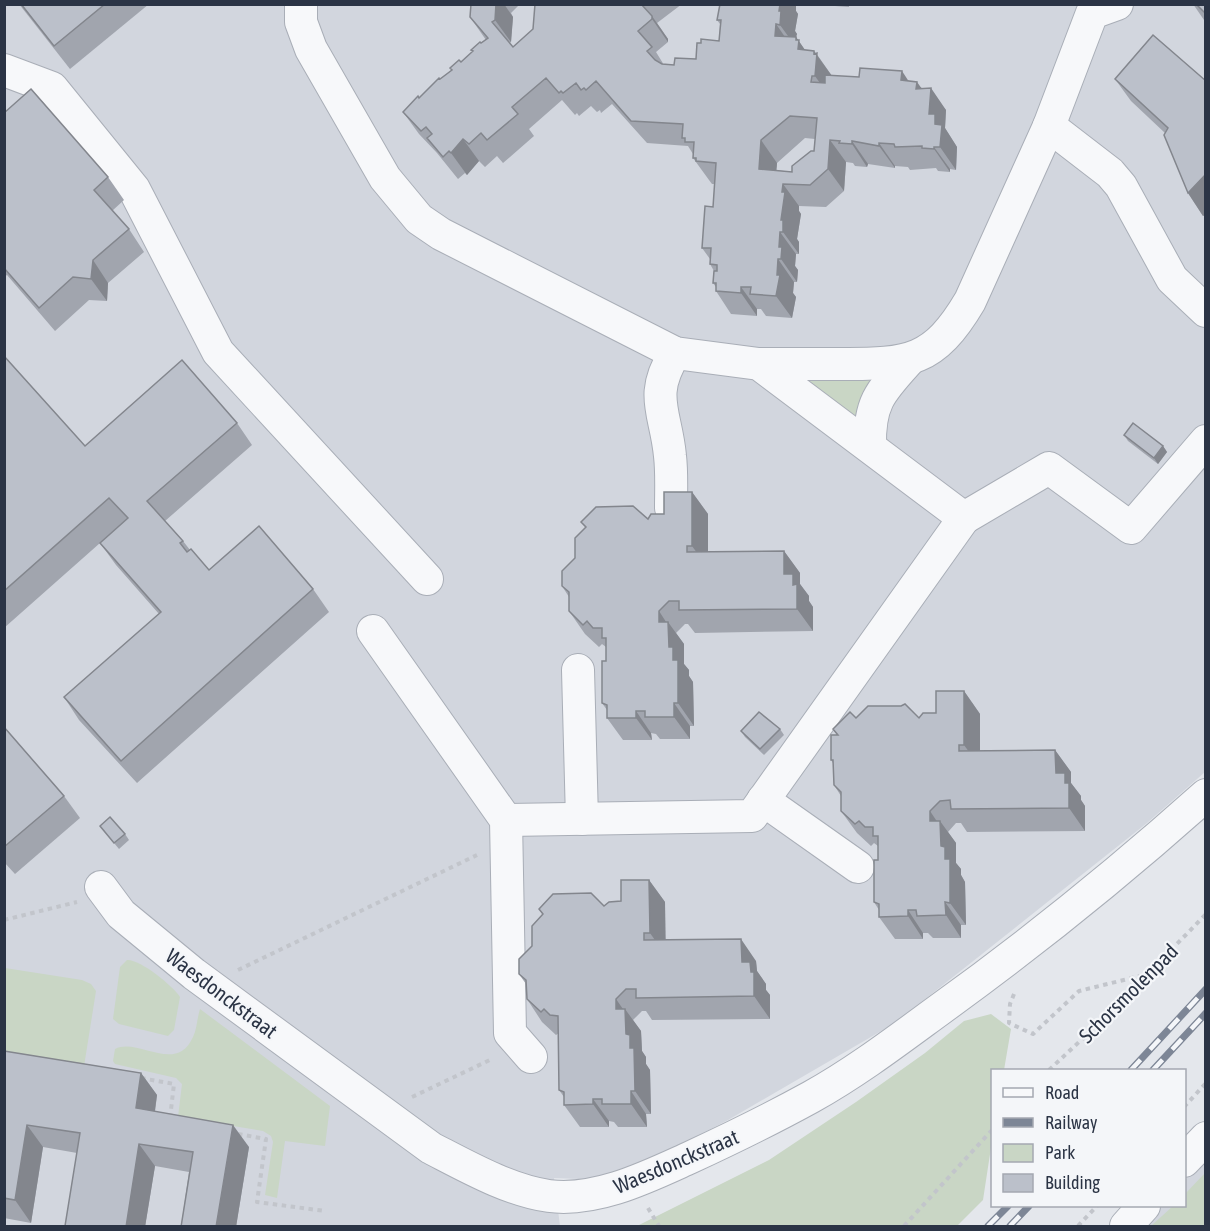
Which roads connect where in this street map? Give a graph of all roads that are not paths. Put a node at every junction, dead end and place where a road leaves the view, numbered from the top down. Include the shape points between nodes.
1 (301, 4) edge
2 (1097, 7) edge
3 (4, 70) edge
4 (1049, 126) junction
5 (1206, 310) edge
6 (675, 353) junction
7 (909, 360) junction
8 (759, 364) junction
9 (1206, 441) edge
10 (870, 446) junction
11 (671, 508) edge
12 (964, 518) junction
13 (427, 579) dead end
14 (373, 631) dead end
15 (578, 670) dead end
16 (1206, 795) edge
17 (763, 800) junction
18 (582, 819) junction
19 (507, 830) junction
20 (858, 867) dead end
21 (101, 887) road end
22 (525, 1051) road end
23 (1206, 1138) edge
24 (1186, 1160) edge
25 (1143, 1207) edge
26 (1125, 1227) edge

1 - 6 street via 311,49 386,178 419,219 441,234
2 - 4 street
3 - 13 street via 52,88 134,189 218,352
4 - 5 street via 1110,173 1172,279
4 - 7 street via 959,320 944,338
6 - 8 street
6 - 11 street via 665,368 660,400 670,456
7 - 8 street via 888,364
7 - 10 street via 881,390 874,406
8 - 10 street
9 - 12 street via 1131,528 1049,468
10 - 12 street
12 - 17 street
14 - 19 street
15 - 18 street
16 - 21 street, Waesdonckstraat via 1020,950 893,1044 813,1096 651,1176 582,1195 549,1196 513,1186 431,1148 208,984 121,914
17 - 18 street via 752,816
17 - 20 street
18 - 19 street
19 - 22 street via 510,1033
23 - 24 street
25 - 26 street

